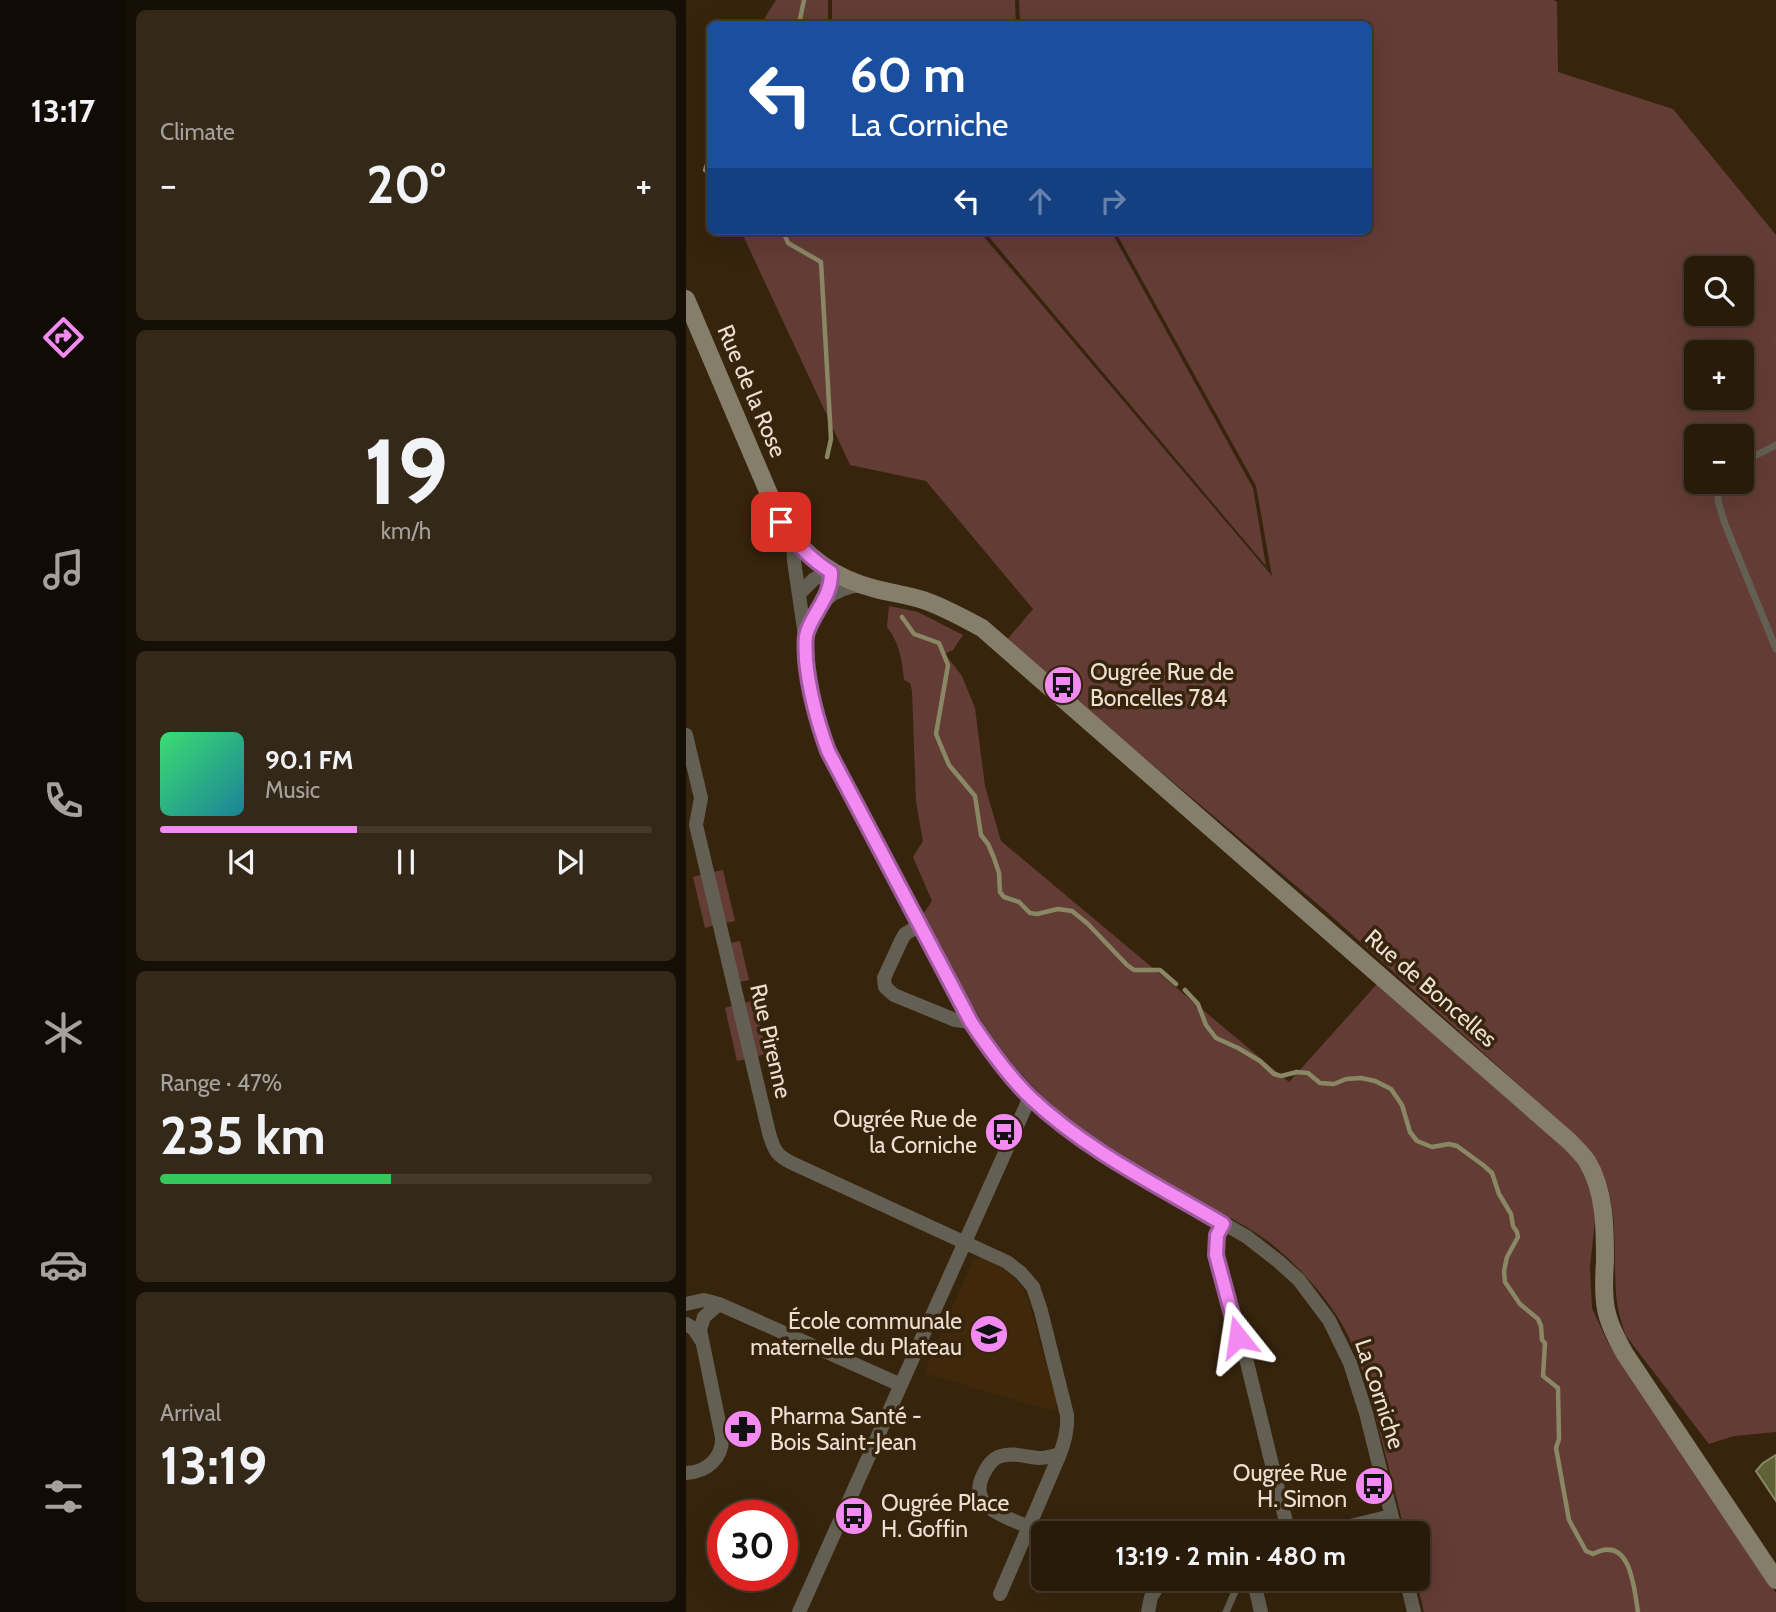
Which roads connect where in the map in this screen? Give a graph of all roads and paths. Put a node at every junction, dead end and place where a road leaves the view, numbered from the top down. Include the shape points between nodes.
1 (686, 299) edge
2 (1776, 445) edge
3 (1754, 456) edge
4 (1718, 494) edge
5 (793, 540) junction
6 (831, 572) junction
7 (863, 585) junction
8 (799, 594) junction
9 (826, 598) junction
10 (805, 636) junction
11 (1776, 649) edge
12 (686, 735) edge
13 (920, 925) junction
14 (971, 1022) junction
15 (1030, 1097) junction
16 (1223, 1224) junction
17 (965, 1242) junction
18 (686, 1304) edge
19 (719, 1304) junction
20 (686, 1324) edge
21 (701, 1340) junction
22 (901, 1385) junction
23 (1060, 1454) junction
24 (686, 1472) edge
25 (1391, 1516) junction
26 (1286, 1521) edge
27 (1371, 1521) edge
28 (1392, 1521) edge
29 (1029, 1527) junction
30 (1776, 1580) edge
31 (1155, 1591) edge
32 (1235, 1591) edge
33 (1255, 1591) edge
34 (1409, 1591) edge
35 (1000, 1594) dead end
36 (799, 1612) edge
37 (1148, 1612) edge
38 (1226, 1612) edge
39 (1261, 1612) edge
40 (1414, 1612) edge

1 - 5 main road, Rue de la Rose via 776,512
2 - 3 lane
4 - 11 lane
5 - 6 main road, Rue de la Rose
5 - 8 street, Rue de la Rose
6 - 7 main road, Rue de la Rose
6 - 8 street via 814,579
6 - 9 street
7 - 9 street
7 - 30 main road, Rue de Boncelles via 922,599 982,628 1569,1140 1586,1160 1602,1203 1606,1309 1613,1330
8 - 10 street, La Corniche
9 - 10 street
10 - 13 street, La Corniche via 811,695 828,751
12 - 17 street, Rue Pirenne via 701,798 696,825 773,1146 794,1164
13 - 14 street, La Corniche
13 - 14 street via 901,941 884,978 885,987 955,1020
14 - 15 street, La Corniche
15 - 16 street, La Corniche via 1094,1147
15 - 17 street
16 - 25 street, La Corniche via 1264,1249 1299,1280 1334,1329 1360,1393
16 - 26 street via 1216,1255
17 - 22 street
17 - 23 street, Rue Pirenne via 1007,1262 1033,1287 1067,1415
18 - 19 street via 704,1300
19 - 21 street via 701,1323
19 - 22 street
20 - 21 street
21 - 24 street via 723,1447 709,1466
22 - 36 street
23 - 29 street, Rue Pirenne
23 - 29 street via 997,1457 981,1479 980,1494 989,1510
25 - 27 street
25 - 28 street, La Corniche
29 - 35 street, Rue Pirenne
31 - 37 street
32 - 38 lane
33 - 39 street
34 - 40 street

